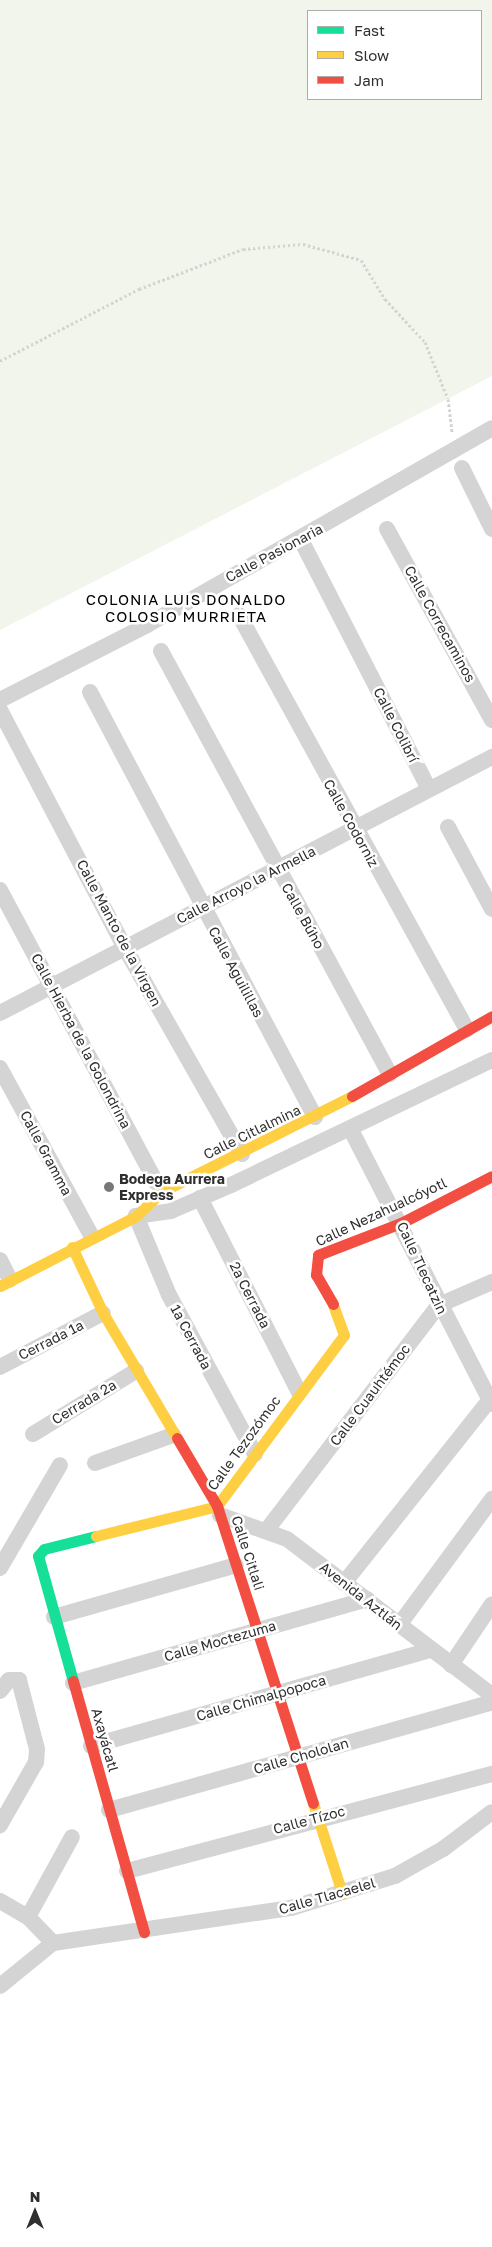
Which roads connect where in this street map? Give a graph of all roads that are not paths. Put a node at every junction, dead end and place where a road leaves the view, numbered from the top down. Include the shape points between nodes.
1 (492, 428) edge
2 (462, 468) dead end
3 (387, 529) dead end
4 (492, 529) edge
5 (301, 540) junction
6 (240, 615) dead end
7 (161, 651) dead end
8 (90, 692) dead end
9 (0, 700) edge
10 (0, 710) edge
11 (492, 720) edge
12 (492, 757) edge
13 (429, 788) junction
14 (448, 827) dead end
15 (353, 828) junction
16 (278, 870) junction
17 (0, 890) edge
18 (201, 907) junction
19 (492, 909) edge
20 (125, 948) junction
21 (52, 986) junction
22 (0, 1013) edge
23 (492, 1016) edge
24 (467, 1029) junction
25 (492, 1060) edge
26 (0, 1068) edge
27 (390, 1074) junction
28 (315, 1117) junction
29 (351, 1130) junction
30 (242, 1154) junction
31 (492, 1176) edge
32 (161, 1192) junction
33 (200, 1198) junction
34 (136, 1216) junction
35 (401, 1223) junction
36 (92, 1237) junction
37 (72, 1247) junction
38 (0, 1260) edge
39 (314, 1266) joint
40 (492, 1282) edge
41 (5, 1283) edge
42 (439, 1305) junction
43 (102, 1313) junction
44 (0, 1367) edge
45 (136, 1371) junction
46 (299, 1392) junction
47 (490, 1400) edge
48 (32, 1434) dead end
49 (173, 1435) junction
50 (254, 1454) junction
51 (95, 1463) dead end
52 (60, 1465) dead end
53 (492, 1499) edge
54 (218, 1511) junction
55 (266, 1532) junction
56 (38, 1556) joint
57 (236, 1565) junction
58 (0, 1568) edge
59 (344, 1583) junction
60 (367, 1599) junction
61 (492, 1604) edge
62 (54, 1617) junction
63 (399, 1625) junction
64 (257, 1630) junction
65 (431, 1650) junction
66 (451, 1665) junction
67 (73, 1683) junction
68 (0, 1691) edge
69 (277, 1693) junction
70 (492, 1696) edge
71 (492, 1702) edge
72 (91, 1746) junction
73 (298, 1757) junction
74 (492, 1774) edge
75 (109, 1810) junction
76 (492, 1812) edge
77 (318, 1818) junction
78 (0, 1825) edge
79 (72, 1837) dead end
80 (127, 1871) junction
81 (342, 1893) junction
82 (0, 1901) edge
83 (28, 1917) junction
84 (144, 1932) junction
85 (53, 1943) junction
86 (0, 1986) edge

1 - 5 street, Calle Pasionaria
2 - 4 street
3 - 11 street, Calle Correcaminos
5 - 9 street, Calle Pasionaria
5 - 13 street, Calle Colibrí
6 - 15 street, Calle Codorniz
7 - 16 street, Calle Búho
8 - 18 street, Calle Aguilillas
10 - 20 street, Calle Manto de la Virgen
12 - 13 street, Calle Arroyo la Armella
13 - 15 street, Calle Arroyo la Armella
14 - 19 street
15 - 16 street, Calle Arroyo la Armella
15 - 24 street, Calle Codorniz
16 - 18 street, Calle Arroyo la Armella
16 - 27 street, Calle Búho
17 - 21 street, Calle Hierba de la Golondrina
18 - 20 street, Calle Arroyo la Armella
18 - 28 street, Calle Aguilillas
20 - 21 street, Calle Arroyo la Armella
20 - 30 street, Calle Manto de la Virgen
21 - 22 street, Calle Arroyo la Armella
21 - 32 street, Calle Hierba de la Golondrina
23 - 24 street, Calle Citlalmina
24 - 27 street, Calle Citlalmina
25 - 29 street
26 - 36 street, Calle Gramma
27 - 28 street, Calle Citlalmina
28 - 30 street, Calle Citlalmina
29 - 33 street
29 - 35 street, Calle Tlecatzin
30 - 32 street, Calle Citlalmina
31 - 35 street, Calle Nezahualcóyotl
32 - 34 street, Calle Citlalmina
33 - 34 street via 171,1211
33 - 46 street, 2ª Cerrada
34 - 36 street, Calle Citlalmina
34 - 50 street, 1ª Cerrada via 169,1295
35 - 39 street, Calle Nezahualcóyotl via 318,1256
35 - 42 street, Calle Tlecatzin
36 - 37 street, Calle Citlalmina
37 - 41 street, Calle Citlalmina
37 - 43 street, Calle Citlali
38 - 41 street
39 - 46 street, Calle Tezozómoc via 346,1327
40 - 42 street, Calle Cuauhtémoc
42 - 47 street, Calle Tlecatzin
42 - 55 street, Calle Cuauhtémoc
43 - 44 street, Cerrada 1ª
43 - 45 street, Calle Citlali
45 - 48 street, Cerrada 2ª
45 - 49 street, Calle Citlali
46 - 50 street, Calle Tezozómoc
47 - 59 street
49 - 51 street
49 - 54 street, Calle Citlali
50 - 54 street, Calle Tezozómoc
52 - 58 street
53 - 63 street
54 - 55 street, Avenida Aztlán
54 - 56 street, Calle Tezozómoc via 44,1549
54 - 57 street, Calle Citlali
55 - 59 street, Avenida Aztlán via 287,1539
56 - 62 street, Axayácatl
57 - 62 street
57 - 64 street, Calle Citlali
59 - 60 street, Avenida Aztlán
60 - 63 street, Avenida Aztlán
60 - 64 street, Calle Moctezuma
61 - 66 street
62 - 67 street, Axayácatl
63 - 65 street, Avenida Aztlán
64 - 67 street, Calle Moctezuma
64 - 69 street, Calle Citlali
65 - 66 street, Avenida Aztlán
65 - 69 street, Calle Chimalpopoca
66 - 70 street, Avenida Aztlán
67 - 72 street, Axayácatl
68 - 78 street via 14,1678 23,1688 37,1756
69 - 72 street, Calle Chimalpopoca
69 - 73 street, Calle Citlali
71 - 73 street, Calle Chololan
72 - 75 street, Axayácatl
73 - 75 street, Calle Chololan
73 - 77 street, Calle Citlali
74 - 77 street, Calle Tízoc
75 - 80 street, Axayácatl
76 - 81 street, Calle Tlacaelel via 443,1849 395,1876
77 - 80 street, Calle Tízoc
77 - 81 street, Calle Citlali
79 - 83 street
80 - 84 street, Axayácatl
81 - 84 street, Calle Tlacaelel via 291,1908
82 - 83 street
83 - 85 street
84 - 85 street, Calle Tlacaelel
85 - 86 street via 28,1959

